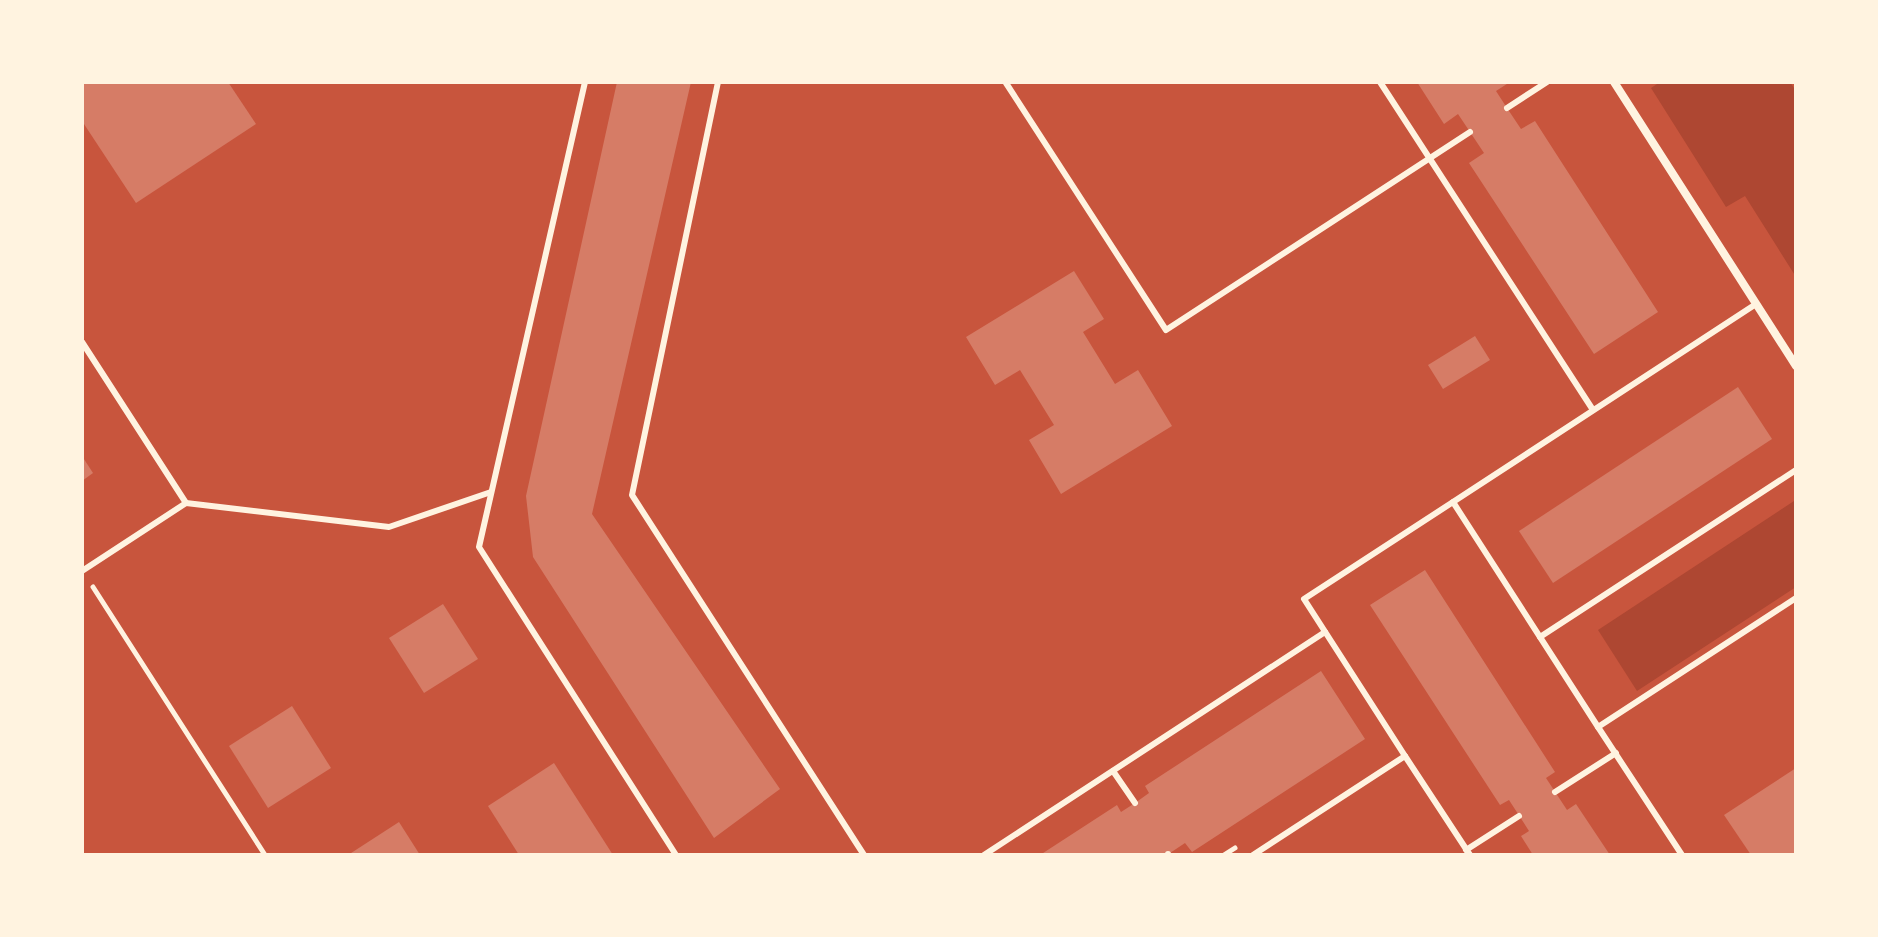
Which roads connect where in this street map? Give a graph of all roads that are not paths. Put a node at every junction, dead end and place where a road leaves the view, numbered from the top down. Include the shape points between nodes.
1 (585, 82) edge
2 (718, 82) edge
3 (1380, 82) edge
4 (1547, 82) edge
5 (1614, 82) edge
6 (1006, 83) edge
7 (1507, 108) dead end
8 (1470, 132) dead end
9 (1430, 158) junction
10 (1756, 304) junction
11 (82, 342) edge
12 (1796, 366) edge
13 (1593, 410) junction
14 (1796, 470) edge
15 (491, 492) junction
16 (1453, 502) junction
17 (186, 503) junction
18 (82, 571) edge
19 (1796, 598) edge
20 (1325, 632) junction
21 (1540, 637) junction
22 (1598, 727) junction
23 (1616, 753) junction
24 (1405, 756) junction
25 (1113, 771) junction
26 (1555, 792) dead end
27 (1135, 803) dead end
28 (1519, 816) dead end
29 (1468, 852) edge
30 (676, 855) edge
31 (864, 855) edge
32 (984, 855) edge
33 (1253, 855) edge
34 (1682, 855) edge

1 - 15 lane
2 - 31 lane via 632,495
3 - 9 lane
4 - 7 lane
5 - 10 street
6 - 9 lane via 1166,330
8 - 9 lane
9 - 13 lane
10 - 12 street
10 - 13 lane
11 - 17 lane
13 - 16 lane
14 - 21 lane
15 - 17 lane via 389,527
15 - 30 lane via 479,547
16 - 20 lane via 1304,599
16 - 21 lane
17 - 18 lane
19 - 22 lane
20 - 24 lane
20 - 25 lane
21 - 22 lane
22 - 23 lane
23 - 26 lane
23 - 34 lane
24 - 29 lane
24 - 33 lane
25 - 27 lane
25 - 32 lane
28 - 29 lane

